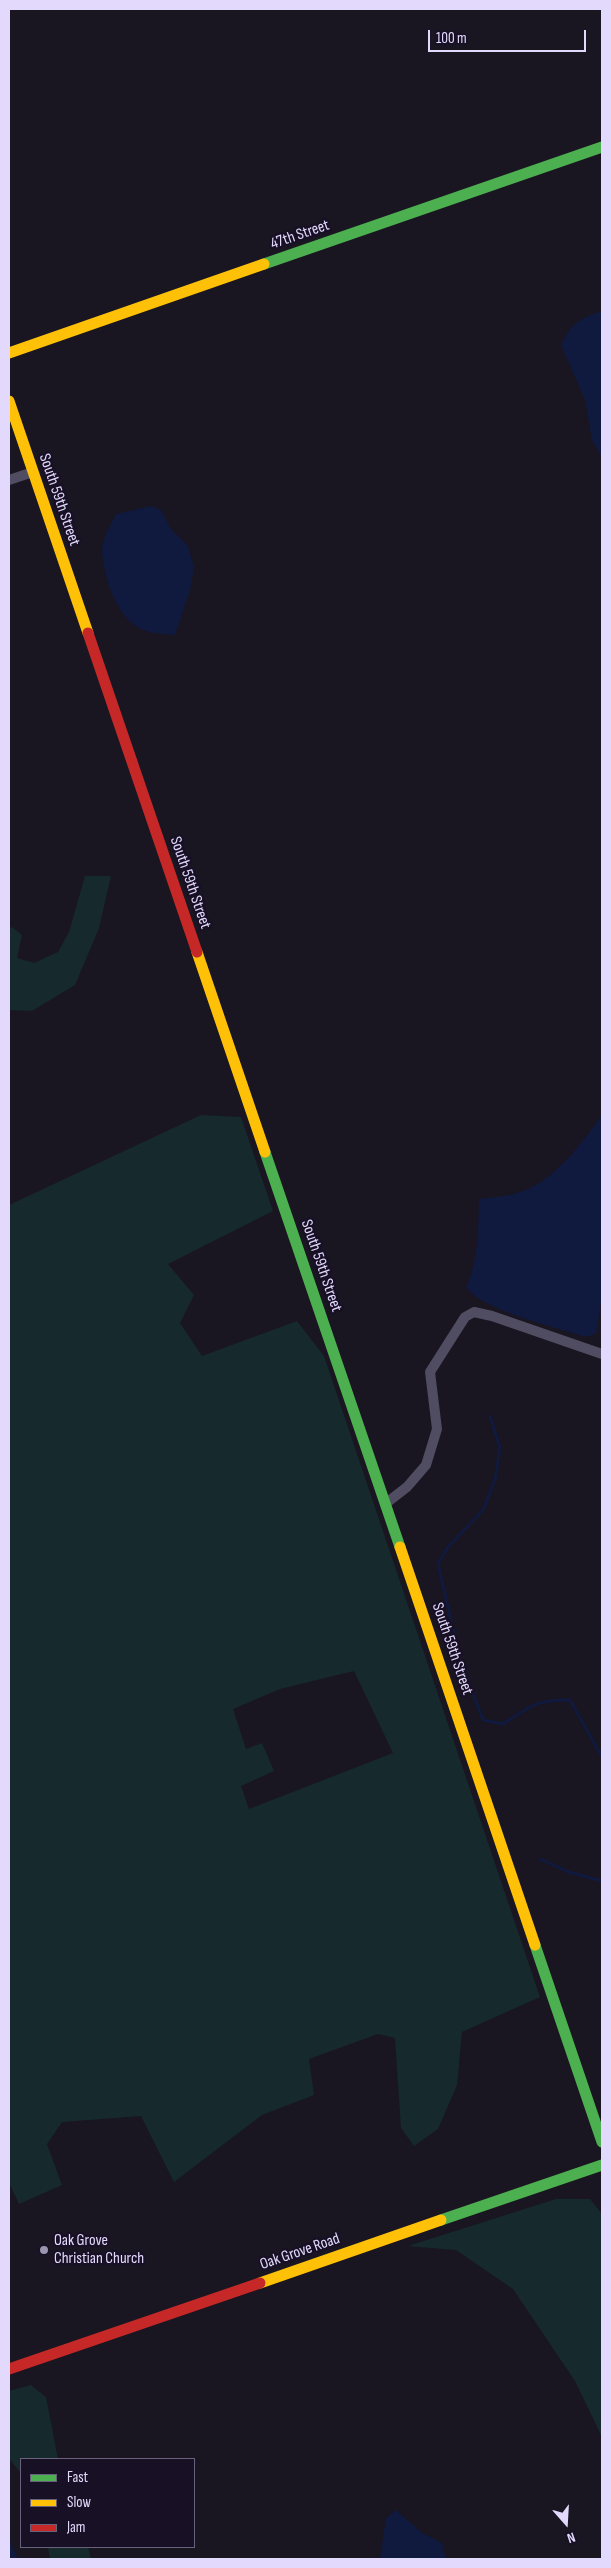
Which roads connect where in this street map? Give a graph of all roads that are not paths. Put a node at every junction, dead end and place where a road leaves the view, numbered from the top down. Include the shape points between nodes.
1 (602, 147) edge
2 (9, 353) edge
3 (9, 401) edge
4 (33, 472) junction
5 (9, 480) edge
6 (602, 1354) edge
7 (385, 1504) junction
8 (602, 2142) edge
9 (602, 2165) edge
10 (9, 2369) edge

1 - 2 main road, 47th Street
3 - 4 main road, South 59th Street
4 - 5 street
4 - 7 main road, South 59th Street
6 - 7 street via 492,1316 474,1312 465,1317 430,1372 437,1429 426,1465 413,1482
7 - 8 main road, South 59th Street
9 - 10 main road, Oak Grove Road

